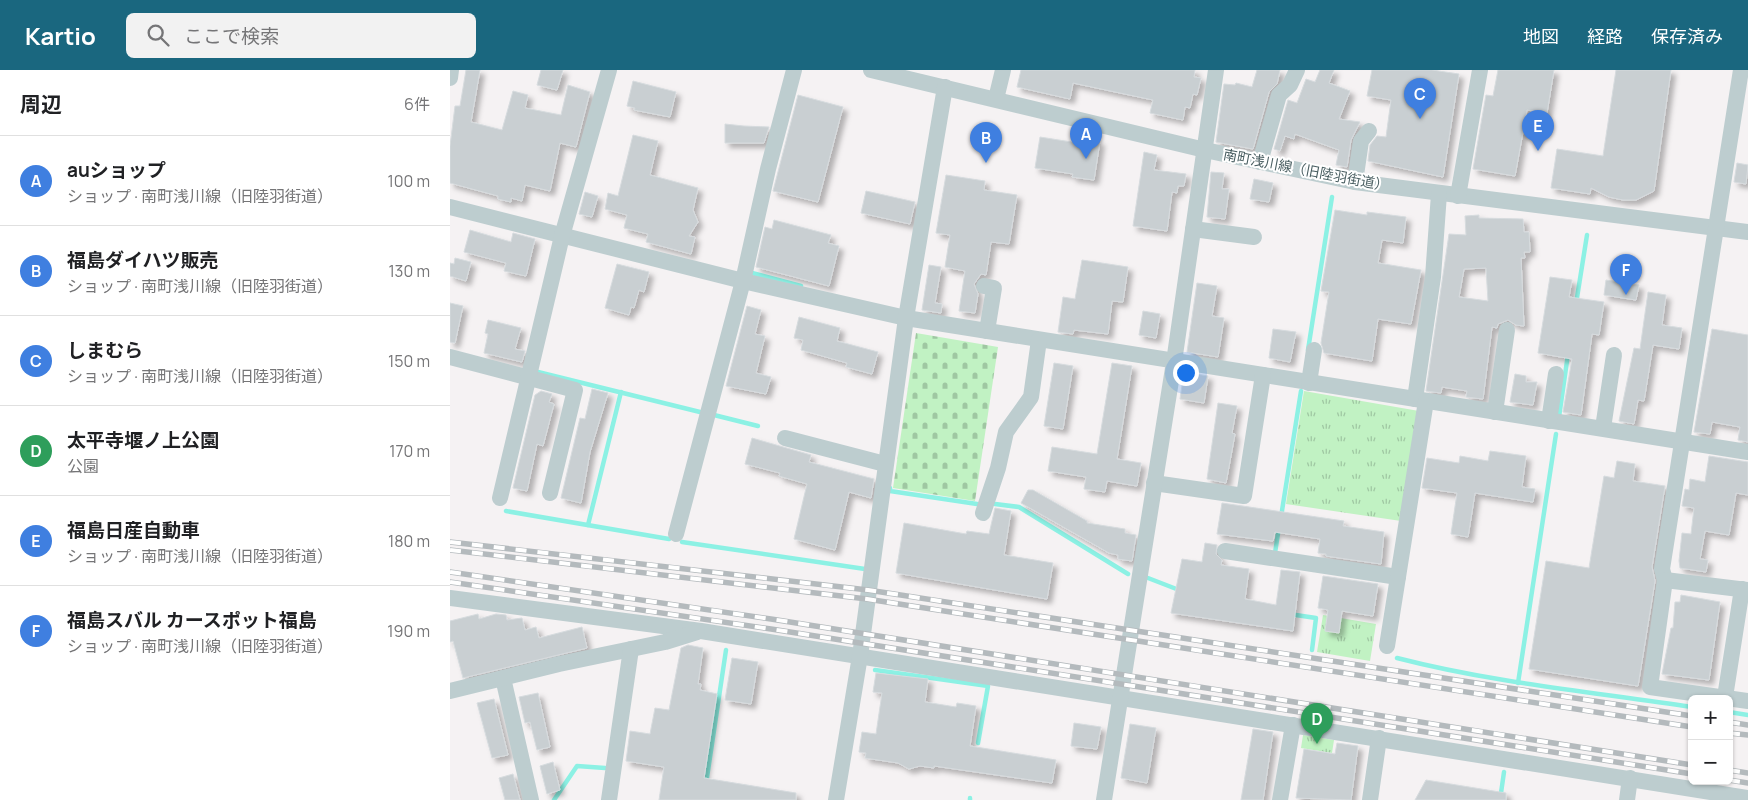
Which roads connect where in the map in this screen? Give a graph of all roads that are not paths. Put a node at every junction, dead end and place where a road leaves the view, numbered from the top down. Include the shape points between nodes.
1 (451, 70) edge
2 (609, 70) edge
3 (794, 70) edge
4 (871, 70) edge
5 (1003, 70) edge
6 (1216, 70) edge
7 (1297, 70) edge
8 (1480, 70) edge
9 (1741, 70) edge
10 (450, 78) edge
11 (945, 88) junction
12 (996, 99) junction
13 (1369, 131) dead end
14 (1205, 150) junction
15 (1260, 162) junction
16 (1355, 182) junction
17 (1439, 194) junction
18 (1458, 196) junction
19 (450, 207) edge
20 (1717, 227) junction
21 (1193, 229) junction
22 (1748, 232) edge
23 (562, 236) junction
24 (1254, 237) dead end
25 (742, 281) junction
26 (984, 286) dead end
27 (906, 318) junction
28 (1507, 330) dead end
29 (988, 331) junction
30 (1040, 340) junction
31 (1314, 350) dead end
32 (1614, 356) dead end
33 (450, 357) edge
34 (1174, 362) junction
35 (1556, 374) dead end
36 (1263, 376) junction
37 (530, 380) junction
38 (1309, 383) junction
39 (1420, 400) junction
40 (1495, 412) junction
41 (1549, 421) junction
42 (1603, 428) junction
43 (785, 438) dead end
44 (1683, 442) junction
45 (1748, 452) edge
46 (885, 464) junction
47 (1154, 483) junction
48 (550, 493) dead end
49 (500, 498) dead end
50 (983, 513) dead end
51 (676, 534) dead end
52 (1225, 551) dead end
53 (1398, 577) junction
54 (1665, 580) junction
55 (1745, 590) edge
56 (450, 598) edge
57 (702, 630) junction
58 (1387, 646) dead end
59 (631, 649) junction
60 (860, 656) junction
61 (503, 678) junction
62 (450, 691) edge
63 (1710, 695) edge
64 (1725, 695) edge
65 (1120, 697) junction
66 (1733, 698) edge
67 (1748, 701) edge
68 (1293, 725) junction
69 (1380, 738) junction
70 (1630, 778) junction
71 (1748, 798) edge
72 (531, 800) edge
73 (609, 800) edge
74 (836, 800) edge
75 (1104, 800) edge
76 (1280, 800) edge
77 (1370, 800) edge
78 (1626, 800) edge

1 - 10 street
2 - 23 street
3 - 25 street
4 - 11 street, 南町浅川線（旧陸羽街道）
5 - 12 street
6 - 14 street
7 - 15 street via 1290,85 1279,95
8 - 18 street
9 - 20 street
11 - 12 street, 南町浅川線（旧陸羽街道）
11 - 27 street
12 - 14 street, 南町浅川線（旧陸羽街道）
13 - 16 street via 1361,142
14 - 15 street, 南町浅川線（旧陸羽街道）
14 - 21 street
15 - 16 street, 南町浅川線（旧陸羽街道）
16 - 17 street, 南町浅川線（旧陸羽街道）
17 - 18 street, 南町浅川線（旧陸羽街道）
17 - 39 street
18 - 20 street, 南町浅川線（旧陸羽街道）
19 - 23 street
20 - 22 street, 南町浅川線（旧陸羽街道）
20 - 44 street
21 - 24 street
21 - 34 street
23 - 25 street
23 - 37 street
25 - 27 street
25 - 51 street
26 - 29 street via 994,288
27 - 29 street
27 - 46 street
28 - 40 street
29 - 30 street
30 - 34 street
30 - 50 street via 1031,397 1006,432
31 - 38 street
32 - 42 street
33 - 37 street
34 - 36 street
34 - 47 street
35 - 41 street
36 - 38 street
36 - 47 street via 1244,496
37 - 48 street via 575,390
37 - 49 street
38 - 39 street
39 - 40 street
39 - 53 street
40 - 41 street
41 - 42 street
42 - 44 street
43 - 46 street
44 - 45 street
44 - 54 street via 1662,569
46 - 60 street
47 - 65 street
52 - 53 street
53 - 58 street
54 - 55 street
54 - 63 street via 1650,687
55 - 64 street
56 - 57 street
57 - 59 street
57 - 60 street
59 - 61 street
59 - 73 street
60 - 65 street
60 - 74 street
61 - 62 street
61 - 72 street
65 - 68 street
65 - 75 street
66 - 67 street
68 - 69 street
68 - 76 street
69 - 70 street
69 - 77 street
70 - 71 street
70 - 78 street

